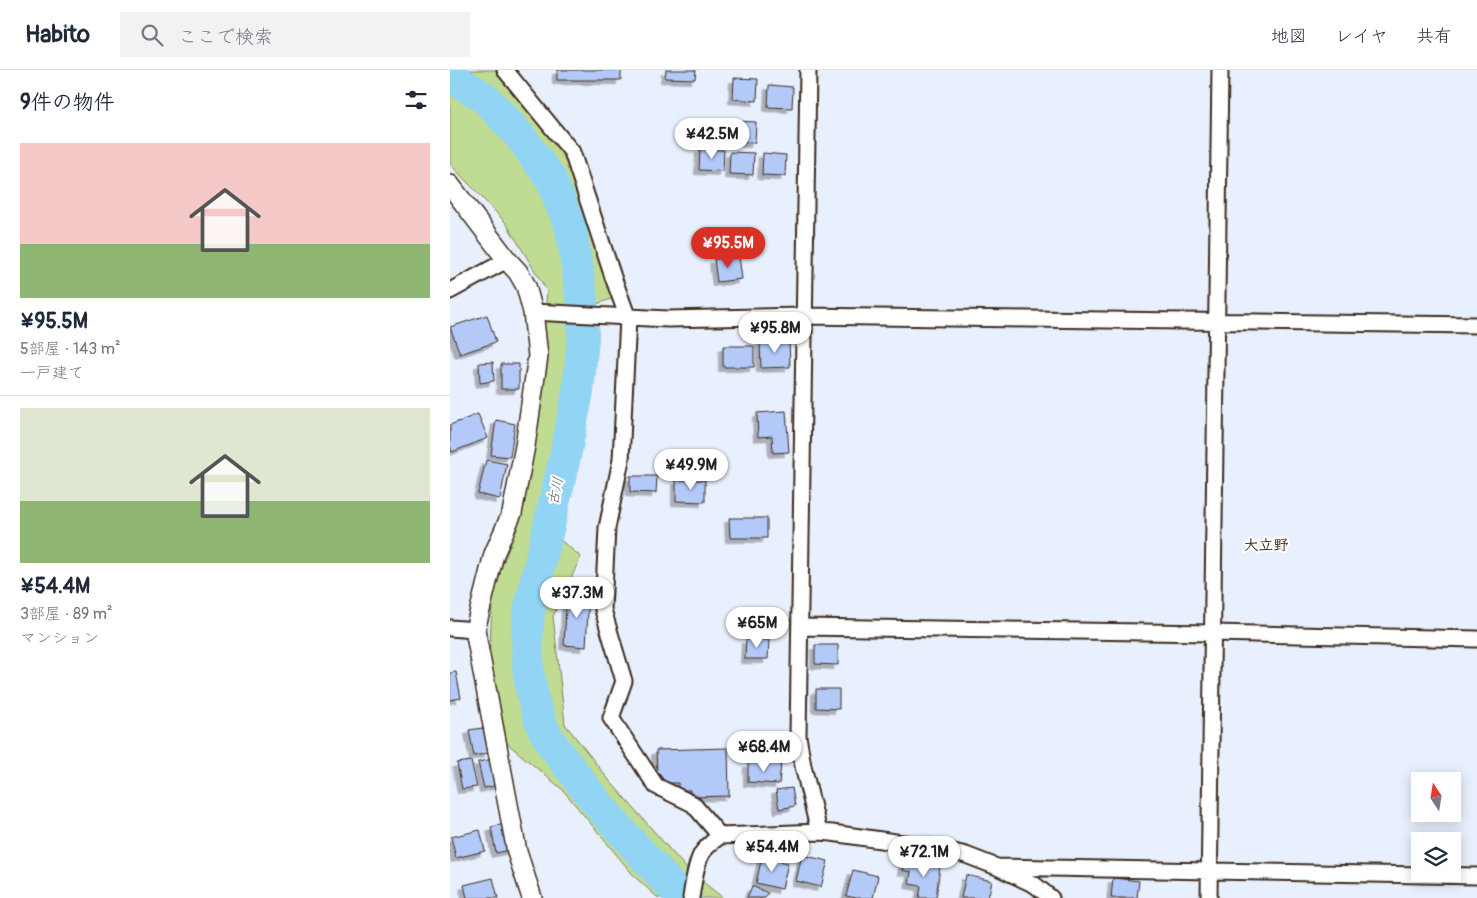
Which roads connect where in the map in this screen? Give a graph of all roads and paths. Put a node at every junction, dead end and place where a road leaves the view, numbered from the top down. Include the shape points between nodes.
1 (505, 70) edge
2 (808, 70) edge
3 (1220, 70) edge
4 (450, 184) edge
5 (507, 260) junction
6 (450, 291) edge
7 (538, 312) junction
8 (803, 316) junction
9 (628, 318) junction
10 (1216, 321) junction
11 (1477, 326) edge
12 (800, 627) junction
13 (450, 628) edge
14 (476, 630) junction
15 (1212, 633) junction
16 (1477, 639) edge
17 (819, 832) junction
18 (720, 836) junction
19 (998, 868) junction
20 (1209, 872) junction
21 (1477, 876) edge
22 (532, 898) edge
23 (691, 898) edge
24 (1051, 898) edge
25 (1209, 898) edge

1 - 9 street via 572,152
2 - 8 street
3 - 10 street
4 - 5 street
5 - 6 street
5 - 7 street via 518,272
7 - 9 street
7 - 14 street via 538,356 512,513 494,554
8 - 9 street
8 - 10 street
8 - 12 street
9 - 18 street via 622,460 607,528 603,610 624,681 611,718 656,786 693,804
10 - 11 street
10 - 15 street
12 - 15 street
12 - 17 street via 798,736
13 - 14 street
14 - 22 street via 517,852
15 - 16 street
15 - 20 street
17 - 18 street
17 - 19 street via 937,848
18 - 23 street via 701,855
19 - 20 street
19 - 24 street via 1034,885
20 - 21 street
20 - 25 street

